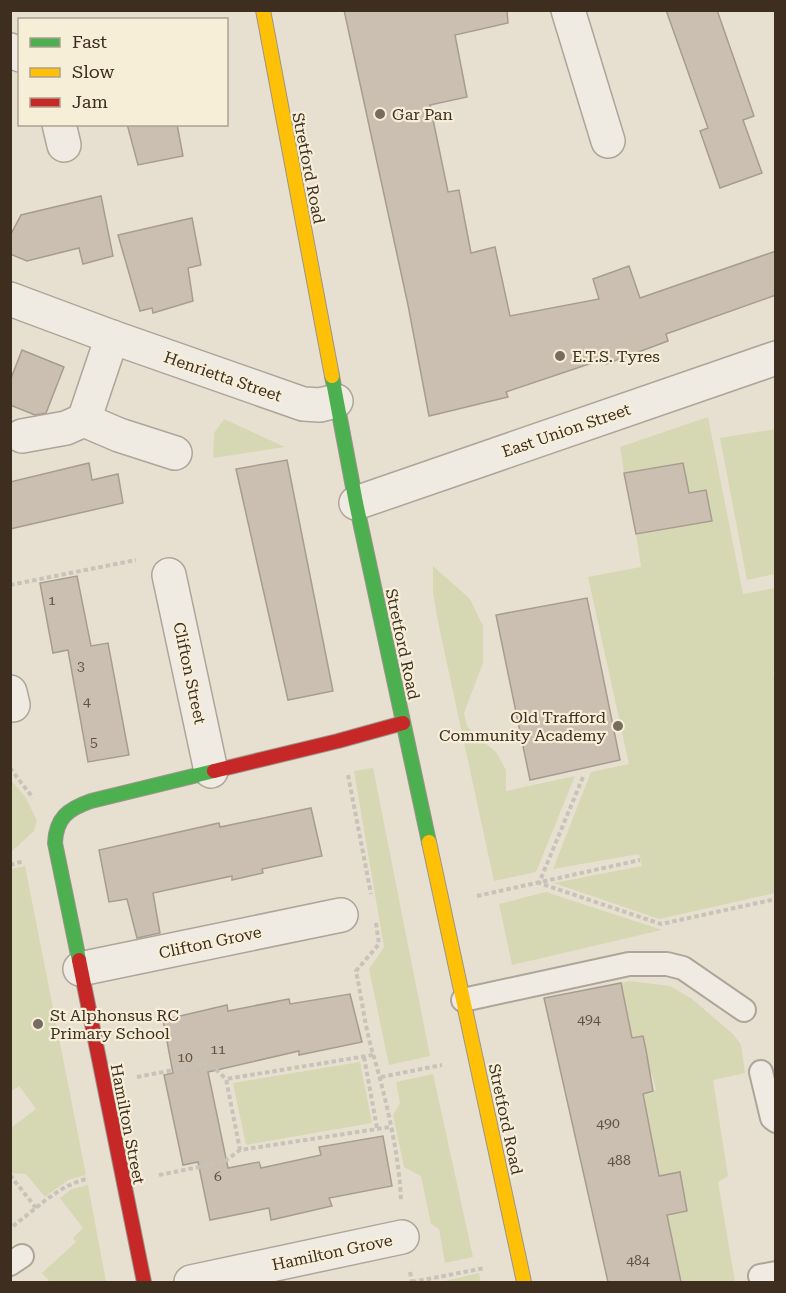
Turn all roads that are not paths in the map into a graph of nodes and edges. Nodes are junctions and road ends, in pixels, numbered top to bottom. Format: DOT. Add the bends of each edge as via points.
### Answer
graph roads {
  1 [pos="263,10"];
  2 [pos="568,10"];
  3 [pos="608,141"];
  4 [pos="10,299"];
  5 [pos="112,338"];
  6 [pos="776,358"];
  7 [pos="336,401"];
  8 [pos="84,420"];
  9 [pos="22,436"];
  10 [pos="175,453"];
  11 [pos="356,503"];
  12 [pos="169,575"];
  13 [pos="403,723"];
  14 [pos="211,771"];
  15 [pos="340,915"];
  16 [pos="80,969"];
  17 [pos="463,1000"];
  18 [pos="744,1010"];
  19 [pos="761,1072"];
  20 [pos="776,1121"];
  21 [pos="402,1238"];
  22 [pos="144,1282"];
  23 [pos="191,1282"];
  24 [pos="524,1282"];
  1 -- 7 [label="main road, Stretford Road"];
  2 -- 3 [label="street"];
  4 -- 5 [label="street, Henrietta Street"];
  5 -- 7 [label="street, Henrietta Street" via="303,404"];
  5 -- 8 [label="street"];
  6 -- 11 [label="street, East Union Street"];
  7 -- 11 [label="main road, Stretford Road"];
  8 -- 9 [label="street" via="66,428"];
  8 -- 10 [label="street"];
  11 -- 13 [label="main road, Stretford Road"];
  12 -- 14 [label="street, Clifton Street"];
  13 -- 14 [label="main road" via="342,742"];
  13 -- 17 [label="main road, Stretford Road"];
  14 -- 16 [label="main road, Hamilton Street" via="104,798 65,813 56,830 55,843"];
  15 -- 16 [label="street, Clifton Grove"];
  16 -- 22 [label="main road, Hamilton Street"];
  17 -- 18 [label="lane" via="629,964 667,964 682,968"];
  17 -- 24 [label="main road, Stretford Road"];
  19 -- 20 [label="lane"];
  21 -- 23 [label="street, Hamilton Grove"];
}
